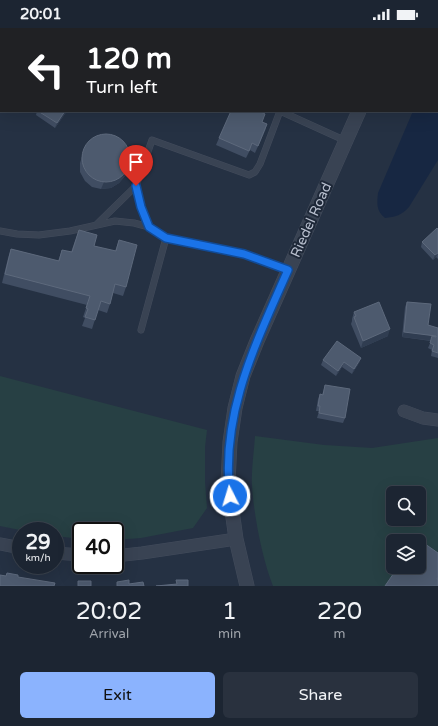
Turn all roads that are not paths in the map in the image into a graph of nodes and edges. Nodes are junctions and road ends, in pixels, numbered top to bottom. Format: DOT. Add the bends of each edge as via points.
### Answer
graph roads {
  1 [pos="280,112"];
  2 [pos="282,112"];
  3 [pos="359,112"];
  4 [pos="346,141"];
  5 [pos="136,186"];
  6 [pos="97,224"];
  7 [pos="149,227"];
  8 [pos="0,231"];
  9 [pos="166,238"];
  10 [pos="288,270"];
  11 [pos="141,330"];
  12 [pos="404,411"];
  13 [pos="438,420"];
  14 [pos="236,539"];
  15 [pos="0,544"];
  16 [pos="12,546"];
  17 [pos="124,555"];
  18 [pos="247,586"];
  1 -- 5 [label="lane" via="255,172 249,175 152,140"];
  2 -- 4 [label="lane"];
  3 -- 4 [label="street, Riedel Road"];
  4 -- 10 [label="street, Riedel Road"];
  5 -- 6 [label="lane"];
  5 -- 7 [label="lane"];
  6 -- 7 [label="lane" via="115,221"];
  6 -- 8 [label="lane" via="39,235"];
  7 -- 9 [label="lane"];
  9 -- 10 [label="lane" via="244,254"];
  9 -- 11 [label="lane"];
  10 -- 14 [label="street, Riedel Road" via="243,376 235,408 228,482"];
  12 -- 13 [label="street"];
  14 -- 17 [label="street"];
  14 -- 18 [label="street, Riedel Road"];
  15 -- 16 [label="street"];
}
